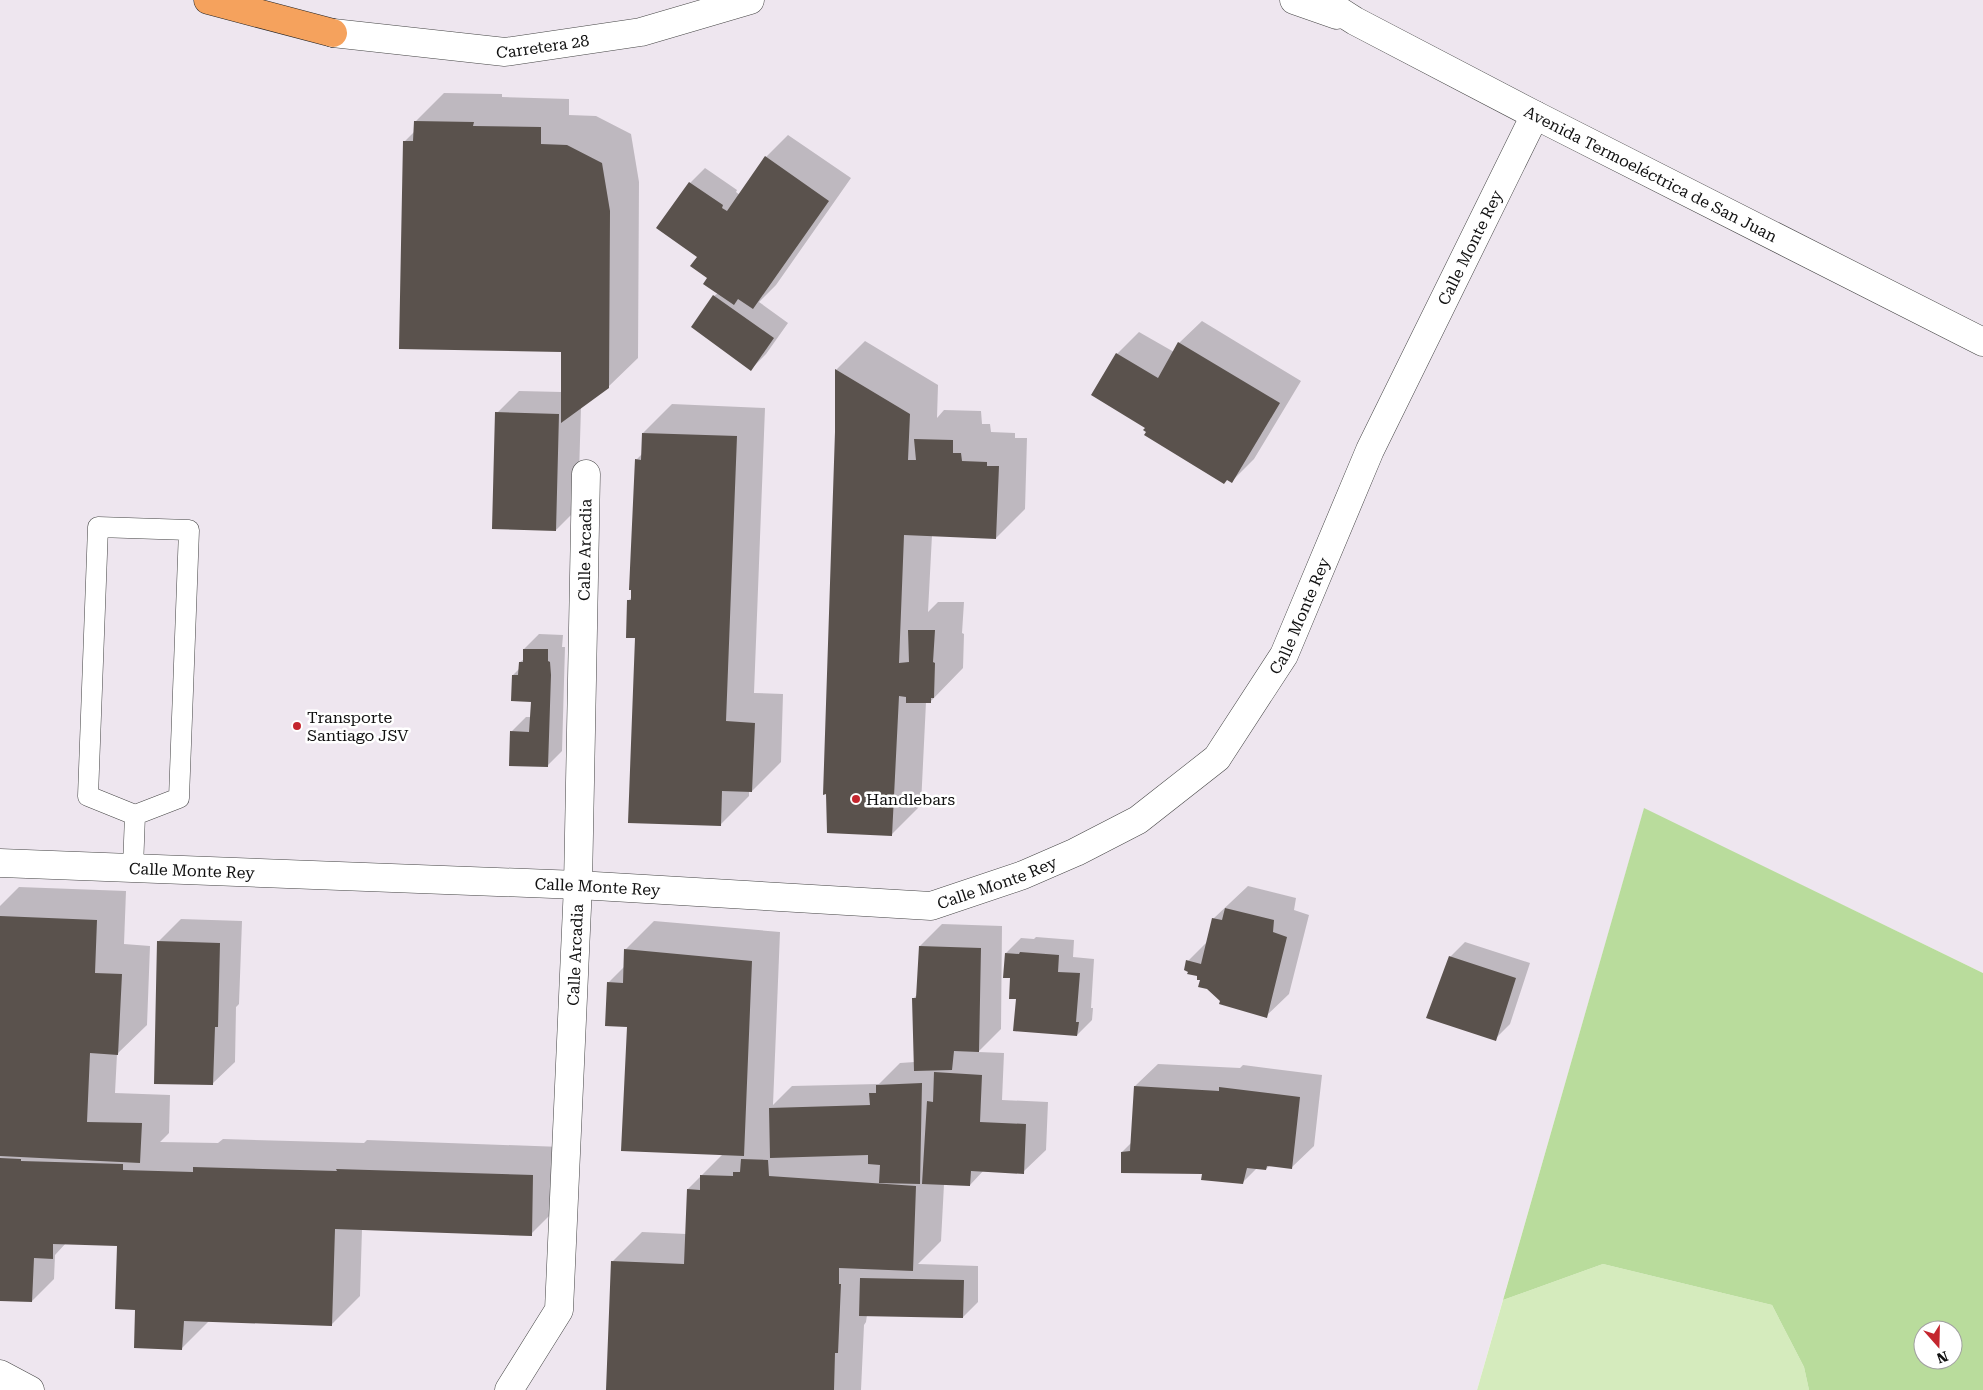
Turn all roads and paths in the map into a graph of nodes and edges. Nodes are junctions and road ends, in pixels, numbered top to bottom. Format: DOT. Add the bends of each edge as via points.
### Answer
graph roads {
  1 [pos="208,0"];
  2 [pos="750,0"];
  3 [pos="1294,0"];
  4 [pos="1322,0"];
  5 [pos="1355,21"];
  6 [pos="333,33"];
  7 [pos="1535,115"];
  8 [pos="1983,342"];
  9 [pos="586,474"];
  10 [pos="135,815"];
  11 [pos="0,863"];
  12 [pos="133,868"];
  13 [pos="578,885"];
  14 [pos="0,1374"];
  15 [pos="30,1390"];
  16 [pos="508,1390"];
  1 -- 6 [label="highway"];
  2 -- 6 [label="street, Carretera 28" via="640,32 505,52"];
  3 -- 5 [label="street"];
  4 -- 5 [label="street, Avenida Termoeléctrica de San Juan"];
  5 -- 7 [label="street, Avenida Termoeléctrica de San Juan"];
  7 -- 8 [label="street, Avenida Termoeléctrica de San Juan"];
  7 -- 13 [label="street, Calle Monte Rey" via="1370,450 1284,655 1217,758 1138,820 1076,852 1023,875 930,906"];
  9 -- 13 [label="street, Calle Arcadia"];
  10 -- 10 [label="lane" via="179,798 189,530 98,526 88,796"];
  10 -- 12 [label="lane"];
  11 -- 12 [label="street, Calle Monte Rey"];
  12 -- 13 [label="street, Calle Monte Rey"];
  13 -- 16 [label="street, Calle Arcadia" via="558,1310"];
  14 -- 15 [label="street"];
}
